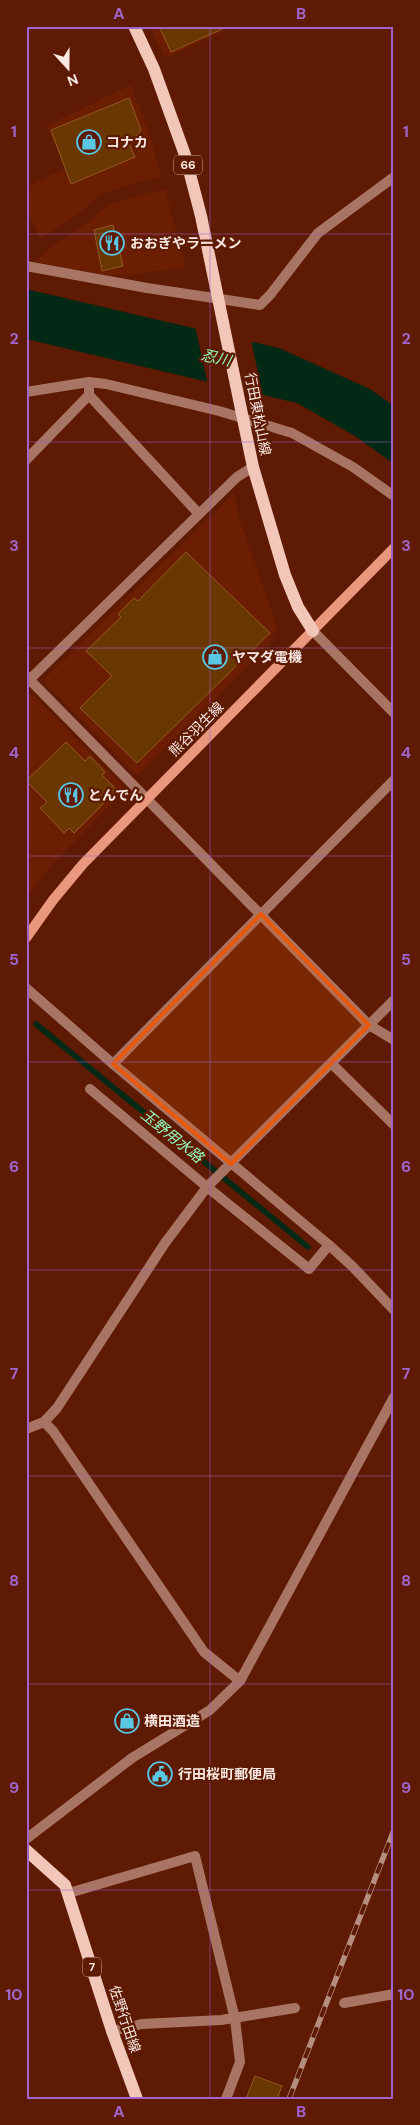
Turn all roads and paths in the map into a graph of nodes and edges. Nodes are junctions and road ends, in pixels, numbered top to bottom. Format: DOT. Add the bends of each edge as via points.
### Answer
graph roads {
  1 [pos="134,26"];
  2 [pos="394,177"];
  3 [pos="26,266"];
  4 [pos="220,305"];
  5 [pos="89,382"];
  6 [pos="26,392"];
  7 [pos="89,395"];
  8 [pos="243,415"];
  9 [pos="26,460"];
  10 [pos="253,467"];
  11 [pos="394,496"];
  12 [pos="199,514"];
  13 [pos="394,548"];
  14 [pos="312,631"];
  15 [pos="28,680"];
  16 [pos="394,713"];
  17 [pos="394,780"];
  18 [pos="147,798"];
  19 [pos="262,914"];
  20 [pos="26,938"];
  21 [pos="26,988"];
  22 [pos="394,1000"];
  23 [pos="369,1025"];
  24 [pos="394,1040"];
  25 [pos="331,1063"];
  26 [pos="113,1064"];
  27 [pos="90,1089"];
  28 [pos="394,1125"];
  29 [pos="228,1167"];
  30 [pos="210,1184"];
  31 [pos="328,1245"];
  32 [pos="394,1310"];
  33 [pos="394,1397"];
  34 [pos="44,1422"];
  35 [pos="26,1429"];
  36 [pos="240,1681"];
  37 [pos="26,1839"];
  38 [pos="26,1850"];
  39 [pos="68,1893"];
  40 [pos="394,1994"];
  41 [pos="344,2003"];
  42 [pos="295,2008"];
  43 [pos="235,2019"];
  44 [pos="112,2031"];
  45 [pos="137,2099"];
  46 [pos="226,2099"];
  1 -- 4 [label="main road, 行田東松山線 / 66" via="158,77 185,155"];
  2 -- 4 [label="street" via="318,234 264,303"];
  3 -- 4 [label="street"];
  4 -- 8 [label="main road, 行田東松山線 / 66"];
  5 -- 6 [label="street"];
  5 -- 7 [label="street"];
  5 -- 8 [label="street"];
  7 -- 9 [label="street"];
  7 -- 12 [label="street"];
  8 -- 10 [label="main road, 行田東松山線 / 66"];
  8 -- 11 [label="street" via="292,433 353,467"];
  10 -- 12 [label="street" via="236,477"];
  10 -- 14 [label="main road, 行田東松山線 / 66" via="285,575"];
  12 -- 15 [label="street"];
  13 -- 14 [label="main road, 熊谷羽生線"];
  14 -- 16 [label="street"];
  14 -- 18 [label="main road, 熊谷羽生線"];
  15 -- 18 [label="street"];
  17 -- 19 [label="street"];
  18 -- 19 [label="street"];
  18 -- 20 [label="main road, 熊谷羽生線" via="83,864"];
  19 -- 23 [label="street"];
  19 -- 26 [label="street"];
  21 -- 26 [label="street"];
  22 -- 23 [label="street"];
  23 -- 24 [label="street"];
  23 -- 25 [label="street"];
  25 -- 28 [label="street"];
  25 -- 29 [label="street"];
  26 -- 29 [label="street"];
  27 -- 30 [label="street"];
  29 -- 30 [label="street"];
  29 -- 31 [label="street"];
  30 -- 31 [label="street" via="309,1269"];
  30 -- 34 [label="street" via="165,1243 57,1408"];
  31 -- 32 [label="street"];
  33 -- 36 [label="street"];
  34 -- 35 [label="street"];
  34 -- 36 [label="street" via="204,1652"];
  36 -- 37 [label="street" via="210,1710 132,1758"];
  38 -- 39 [label="main road, 佐野行田線 / 7" via="66,1885"];
  39 -- 43 [label="street" via="195,1856"];
  39 -- 44 [label="main road, 佐野行田線 / 7"];
  40 -- 41 [label="street"];
  42 -- 43 [label="street"];
  43 -- 44 [label="street" via="142,2024"];
  43 -- 46 [label="street" via="240,2062"];
  44 -- 45 [label="main road, 佐野行田線 / 7"];
}
